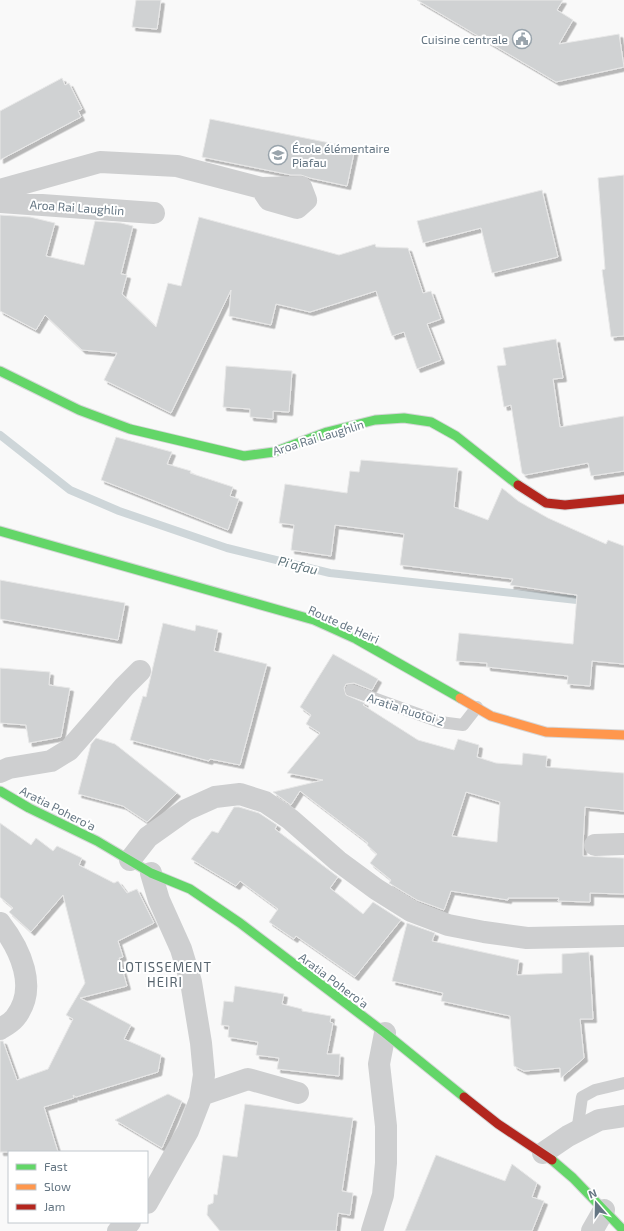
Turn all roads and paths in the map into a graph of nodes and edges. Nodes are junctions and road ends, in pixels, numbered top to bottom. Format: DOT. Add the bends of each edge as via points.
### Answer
graph roads {
  1 [pos="261,188"];
  2 [pos="0,190"];
  3 [pos="0,202"];
  4 [pos="154,213"];
  5 [pos="0,371"];
  6 [pos="624,499"];
  7 [pos="0,531"];
  8 [pos="140,671"];
  9 [pos="351,690"];
  10 [pos="477,707"];
  11 [pos="624,735"];
  12 [pos="0,772"];
  13 [pos="0,791"];
  14 [pos="624,844"];
  15 [pos="595,845"];
  16 [pos="130,860"];
  17 [pos="151,873"];
  18 [pos="0,923"];
  19 [pos="624,936"];
  20 [pos="0,1029"];
  21 [pos="385,1033"];
  22 [pos="624,1083"];
  23 [pos="298,1093"];
  24 [pos="201,1094"];
  25 [pos="624,1116"];
  26 [pos="577,1132"];
  27 [pos="543,1152"];
  28 [pos="148,1201"];
  29 [pos="604,1210"];
  30 [pos="372,1231"];
  31 [pos="592,1231"];
  32 [pos="624,1231"];
  1 -- 2 [label="street" via="177,166 100,162"];
  3 -- 4 [label="street, Aroa Rai Laughlin"];
  5 -- 6 [label="street, Aroa Rai Laughlin" via="79,410 130,429 244,456 274,452 327,432 375,420 404,418 431,422 456,436 524,490 546,503 565,505"];
  7 -- 10 [label="street, Route de Heiri" via="314,620 356,639"];
  8 -- 12 [label="street" via="69,750 52,761 9,768"];
  9 -- 10 [label="lane, Aratia Ruotoi 2" via="440,722 463,725"];
  10 -- 11 [label="street, Route de Heiri" via="491,716 546,732"];
  13 -- 16 [label="street, Aratia Pohero'a"];
  14 -- 15 [label="street"];
  16 -- 17 [label="street, Aratia Pohero'a"];
  16 -- 19 [label="street" via="148,837 186,810 215,798 240,794 265,802 290,819 338,861 376,889 412,911 448,925 527,938"];
  17 -- 21 [label="street, Aratia Pohero'a" via="190,889 240,923"];
  17 -- 24 [label="street" via="191,982 204,1075"];
  18 -- 20 [label="street" via="20,954 27,980 24,1001 14,1019"];
  21 -- 27 [label="street, Aratia Pohero'a" via="498,1124"];
  21 -- 30 [label="street" via="379,1064 386,1126 386,1163 383,1195"];
  22 -- 26 [label="lane" via="582,1096"];
  23 -- 24 [label="street" via="248,1079"];
  24 -- 28 [label="street" via="188,1131"];
  25 -- 26 [label="street" via="599,1120"];
  26 -- 27 [label="street"];
  27 -- 29 [label="street, Aratia Pohero'a"];
  29 -- 31 [label="street"];
  29 -- 32 [label="street, Aratia Pohero'a"];
}
